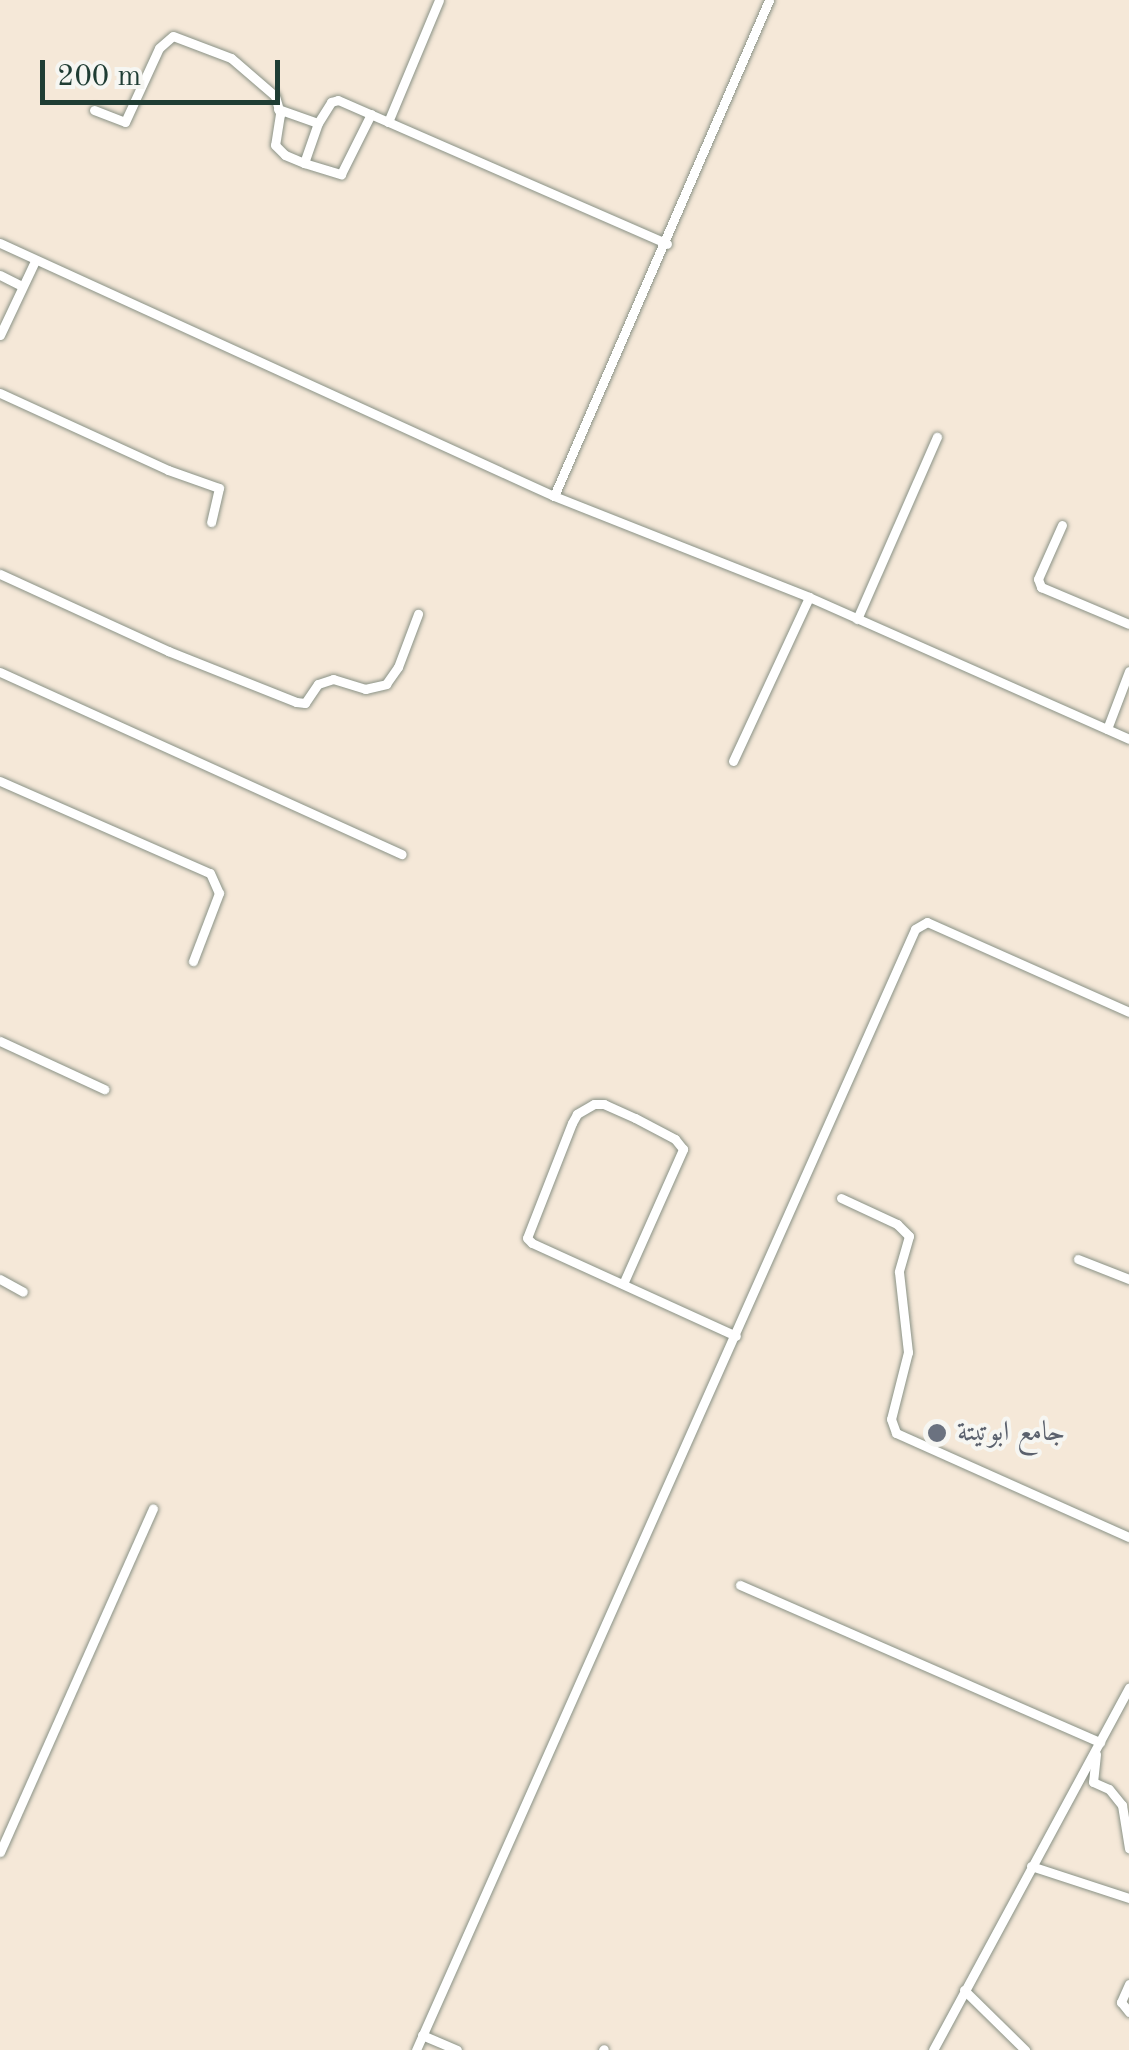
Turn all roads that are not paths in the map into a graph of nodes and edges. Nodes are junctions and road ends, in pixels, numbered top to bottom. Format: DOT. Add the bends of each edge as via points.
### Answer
graph roads {
  1 [pos="439,0"];
  2 [pos="769,0"];
  3 [pos="94,110"];
  4 [pos="278,110"];
  5 [pos="371,114"];
  6 [pos="388,122"];
  7 [pos="318,123"];
  8 [pos="304,163"];
  9 [pos="0,243"];
  10 [pos="667,244"];
  11 [pos="35,260"];
  12 [pos="0,275"];
  13 [pos="22,286"];
  14 [pos="0,335"];
  15 [pos="0,393"];
  16 [pos="937,437"];
  17 [pos="554,496"];
  18 [pos="211,522"];
  19 [pos="1062,525"];
  20 [pos="0,574"];
  21 [pos="809,597"];
  22 [pos="418,614"];
  23 [pos="857,619"];
  24 [pos="1129,624"];
  25 [pos="0,672"];
  26 [pos="1129,672"];
  27 [pos="1106,729"];
  28 [pos="1129,739"];
  29 [pos="733,761"];
  30 [pos="0,781"];
  31 [pos="402,854"];
  32 [pos="193,961"];
  33 [pos="1129,1012"];
  34 [pos="0,1041"];
  35 [pos="104,1089"];
  36 [pos="841,1198"];
  37 [pos="1078,1259"];
  38 [pos="0,1279"];
  39 [pos="1129,1280"];
  40 [pos="624,1284"];
  41 [pos="23,1292"];
  42 [pos="736,1336"];
  43 [pos="152,1509"];
  44 [pos="1129,1537"];
  45 [pos="740,1585"];
  46 [pos="1129,1688"];
  47 [pos="1098,1746"];
  48 [pos="4,1833"];
  49 [pos="1129,1848"];
  50 [pos="0,1852"];
  51 [pos="1030,1866"];
  52 [pos="1129,1898"];
  53 [pos="1129,1984"];
  54 [pos="964,1990"];
  55 [pos="1129,2012"];
  56 [pos="422,2035"];
  57 [pos="416,2050"];
  58 [pos="456,2050"];
  59 [pos="933,2050"];
  60 [pos="1025,2050"];
  1 -- 6 [label="street"];
  2 -- 10 [label="street"];
  3 -- 4 [label="street" via="124,122 159,48 172,36 231,58 276,96"];
  4 -- 7 [label="street"];
  4 -- 8 [label="street" via="275,145"];
  5 -- 6 [label="street"];
  5 -- 7 [label="street" via="338,100"];
  5 -- 8 [label="street" via="341,174"];
  6 -- 10 [label="street"];
  7 -- 8 [label="street"];
  9 -- 11 [label="street"];
  10 -- 17 [label="street"];
  11 -- 13 [label="street"];
  11 -- 17 [label="street"];
  12 -- 13 [label="street"];
  13 -- 14 [label="street"];
  15 -- 18 [label="street" via="219,488"];
  16 -- 23 [label="street"];
  17 -- 21 [label="street"];
  19 -- 24 [label="street" via="1038,579 1041,587"];
  20 -- 22 [label="street" via="296,702 334,679 365,690 386,684"];
  21 -- 23 [label="street"];
  21 -- 29 [label="street"];
  23 -- 27 [label="street"];
  25 -- 31 [label="street"];
  26 -- 27 [label="street"];
  27 -- 28 [label="street"];
  30 -- 32 [label="street" via="210,873 219,893"];
  33 -- 42 [label="street" via="927,922 918,924"];
  34 -- 35 [label="street"];
  36 -- 44 [label="street" via="909,1236 899,1272 908,1352 891,1419 896,1433"];
  37 -- 39 [label="street"];
  38 -- 41 [label="street"];
  40 -- 40 [label="street" via="527,1238 576,1114 594,1104 635,1118 682,1149"];
  40 -- 42 [label="street"];
  42 -- 56 [label="street"];
  43 -- 48 [label="street"];
  45 -- 47 [label="street"];
  46 -- 47 [label="street"];
  47 -- 49 [label="street" via="1092,1782 1122,1804"];
  47 -- 51 [label="street"];
  48 -- 50 [label="street"];
  51 -- 52 [label="street"];
  51 -- 54 [label="street"];
  53 -- 55 [label="street" via="1121,2002"];
  54 -- 59 [label="street"];
  54 -- 60 [label="street"];
  56 -- 57 [label="street"];
  56 -- 58 [label="street"];
}
